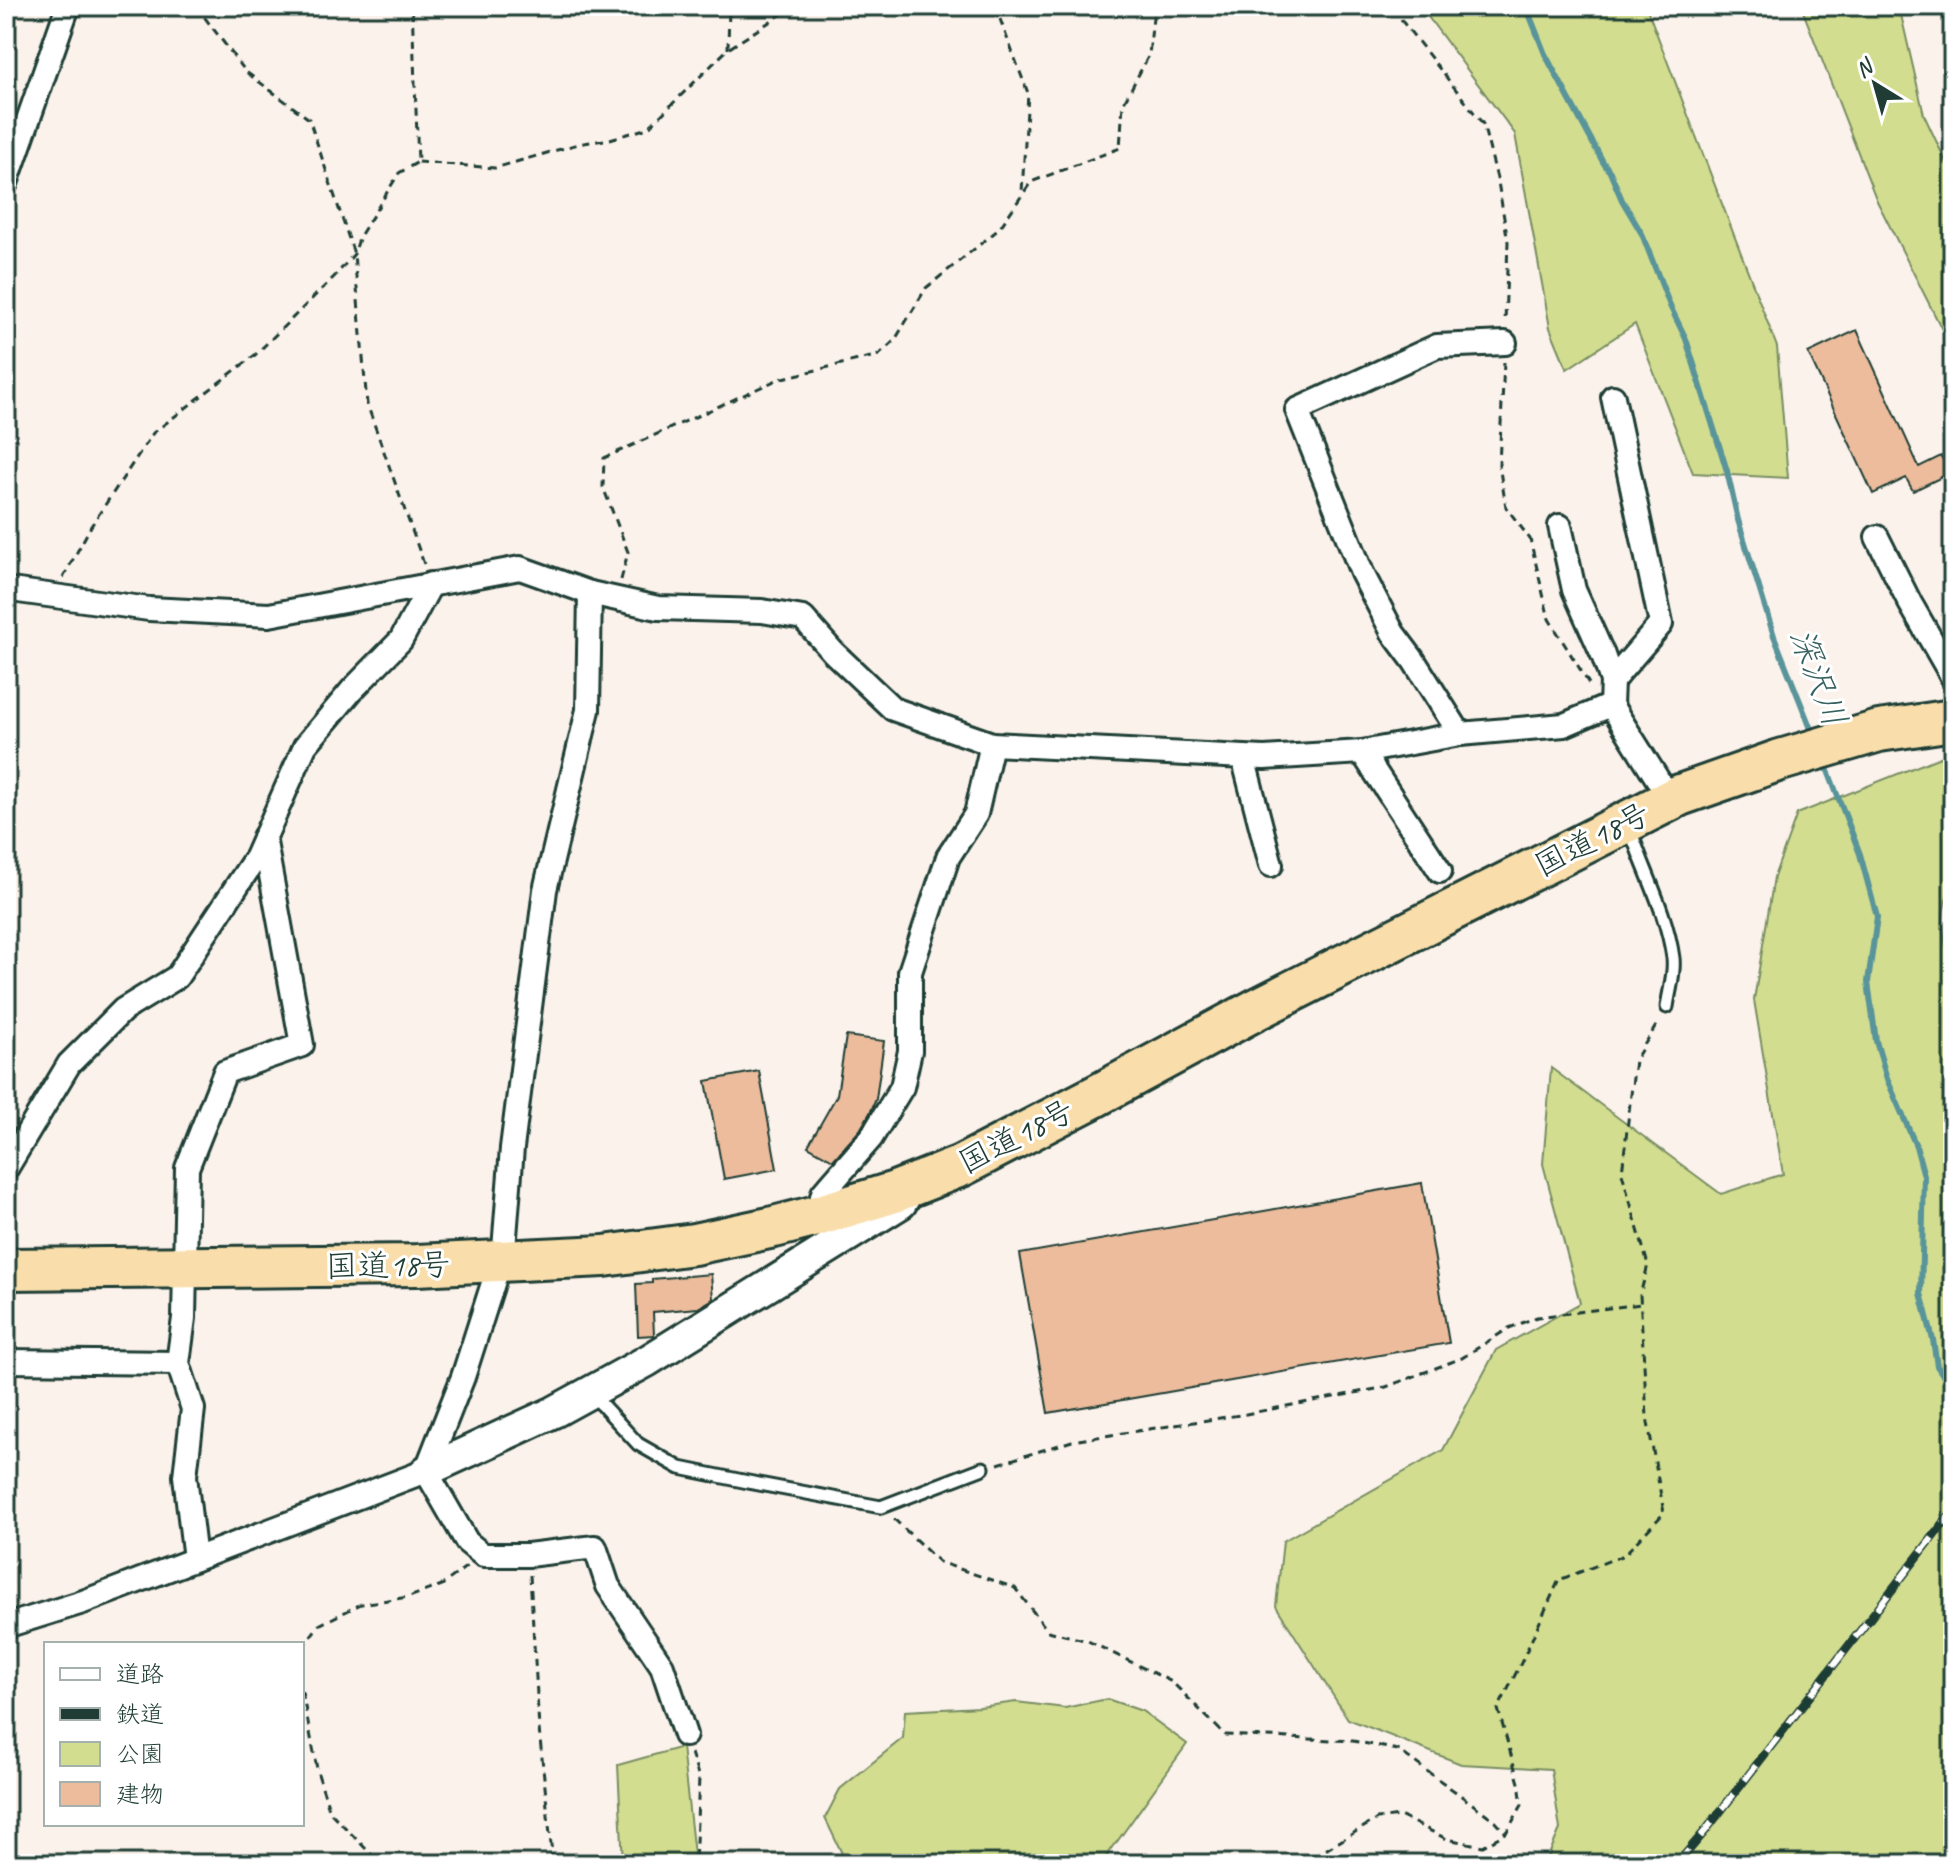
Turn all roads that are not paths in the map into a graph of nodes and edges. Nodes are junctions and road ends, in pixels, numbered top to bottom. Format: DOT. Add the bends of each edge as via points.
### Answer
graph roads {
  1 [pos="68,6"];
  2 [pos="6,183"];
  3 [pos="1505,343"];
  4 [pos="1613,397"];
  5 [pos="1560,526"];
  6 [pos="1877,537"];
  7 [pos="431,584"];
  8 [pos="6,592"];
  9 [pos="590,593"];
  10 [pos="1953,678"];
  11 [pos="1612,681"];
  12 [pos="1953,700"];
  13 [pos="1611,705"];
  14 [pos="1953,720"];
  15 [pos="1896,729"];
  16 [pos="1460,734"];
  17 [pos="992,744"];
  18 [pos="1362,752"];
  19 [pos="1243,757"];
  20 [pos="1675,797"];
  21 [pos="1627,821"];
  22 [pos="264,837"];
  23 [pos="1271,865"];
  24 [pos="1440,871"];
  25 [pos="1667,1007"];
  26 [pos="6,1169"];
  27 [pos="913,1185"];
  28 [pos="817,1216"];
  29 [pos="810,1259"];
  30 [pos="502,1262"];
  31 [pos="186,1268"];
  32 [pos="6,1269"];
  33 [pos="6,1361"];
  34 [pos="178,1363"];
  35 [pos="591,1392"];
  36 [pos="983,1468"];
  37 [pos="426,1471"];
  38 [pos="195,1559"];
  39 [pos="6,1626"];
  40 [pos="685,1735"];
  1 -- 2 [label="street"];
  3 -- 16 [label="street" via="1437,346 1297,410 1362,573 1393,633"];
  4 -- 11 [label="street" via="1661,624"];
  5 -- 11 [label="street" via="1574,590"];
  6 -- 10 [label="street"];
  7 -- 8 [label="street" via="269,615 149,609"];
  7 -- 9 [label="street" via="520,568"];
  7 -- 22 [label="street" via="401,640 305,746"];
  9 -- 17 [label="street" via="658,608 762,611 803,618 893,709"];
  9 -- 30 [label="street" via="588,710 545,890"];
  11 -- 13 [label="street"];
  12 -- 15 [label="street"];
  13 -- 16 [label="street" via="1564,725"];
  13 -- 20 [label="street"];
  14 -- 15 [label="highway, 国道18号"];
  15 -- 20 [label="highway, 国道18号" via="1777,761"];
  16 -- 18 [label="street"];
  17 -- 19 [label="street"];
  17 -- 28 [label="street" via="976,814 948,857 910,972 910,1051 902,1087 871,1138 823,1193"];
  18 -- 19 [label="street"];
  18 -- 24 [label="street"];
  19 -- 23 [label="street"];
  20 -- 21 [label="highway, 国道18号"];
  21 -- 25 [label="lane" via="1674,960"];
  21 -- 27 [label="highway, 国道18号" via="961,1166"];
  22 -- 26 [label="street" via="177,977 123,1010 69,1064"];
  22 -- 31 [label="street" via="302,1045 225,1072 187,1168"];
  27 -- 28 [label="highway, 国道18号"];
  27 -- 29 [label="street" via="901,1203"];
  28 -- 29 [label="street" via="816,1251"];
  28 -- 30 [label="highway, 国道18号" via="650,1251"];
  29 -- 35 [label="street"];
  30 -- 31 [label="highway, 国道18号"];
  30 -- 37 [label="street"];
  31 -- 32 [label="highway, 国道18号"];
  31 -- 34 [label="street"];
  33 -- 34 [label="street"];
  34 -- 38 [label="street" via="193,1409 185,1476"];
  35 -- 36 [label="lane" via="638,1444 680,1468 881,1507"];
  35 -- 37 [label="street"];
  37 -- 38 [label="street"];
  37 -- 40 [label="street" via="467,1542 483,1555 595,1547 608,1586 662,1666"];
  38 -- 39 [label="street"];
}
